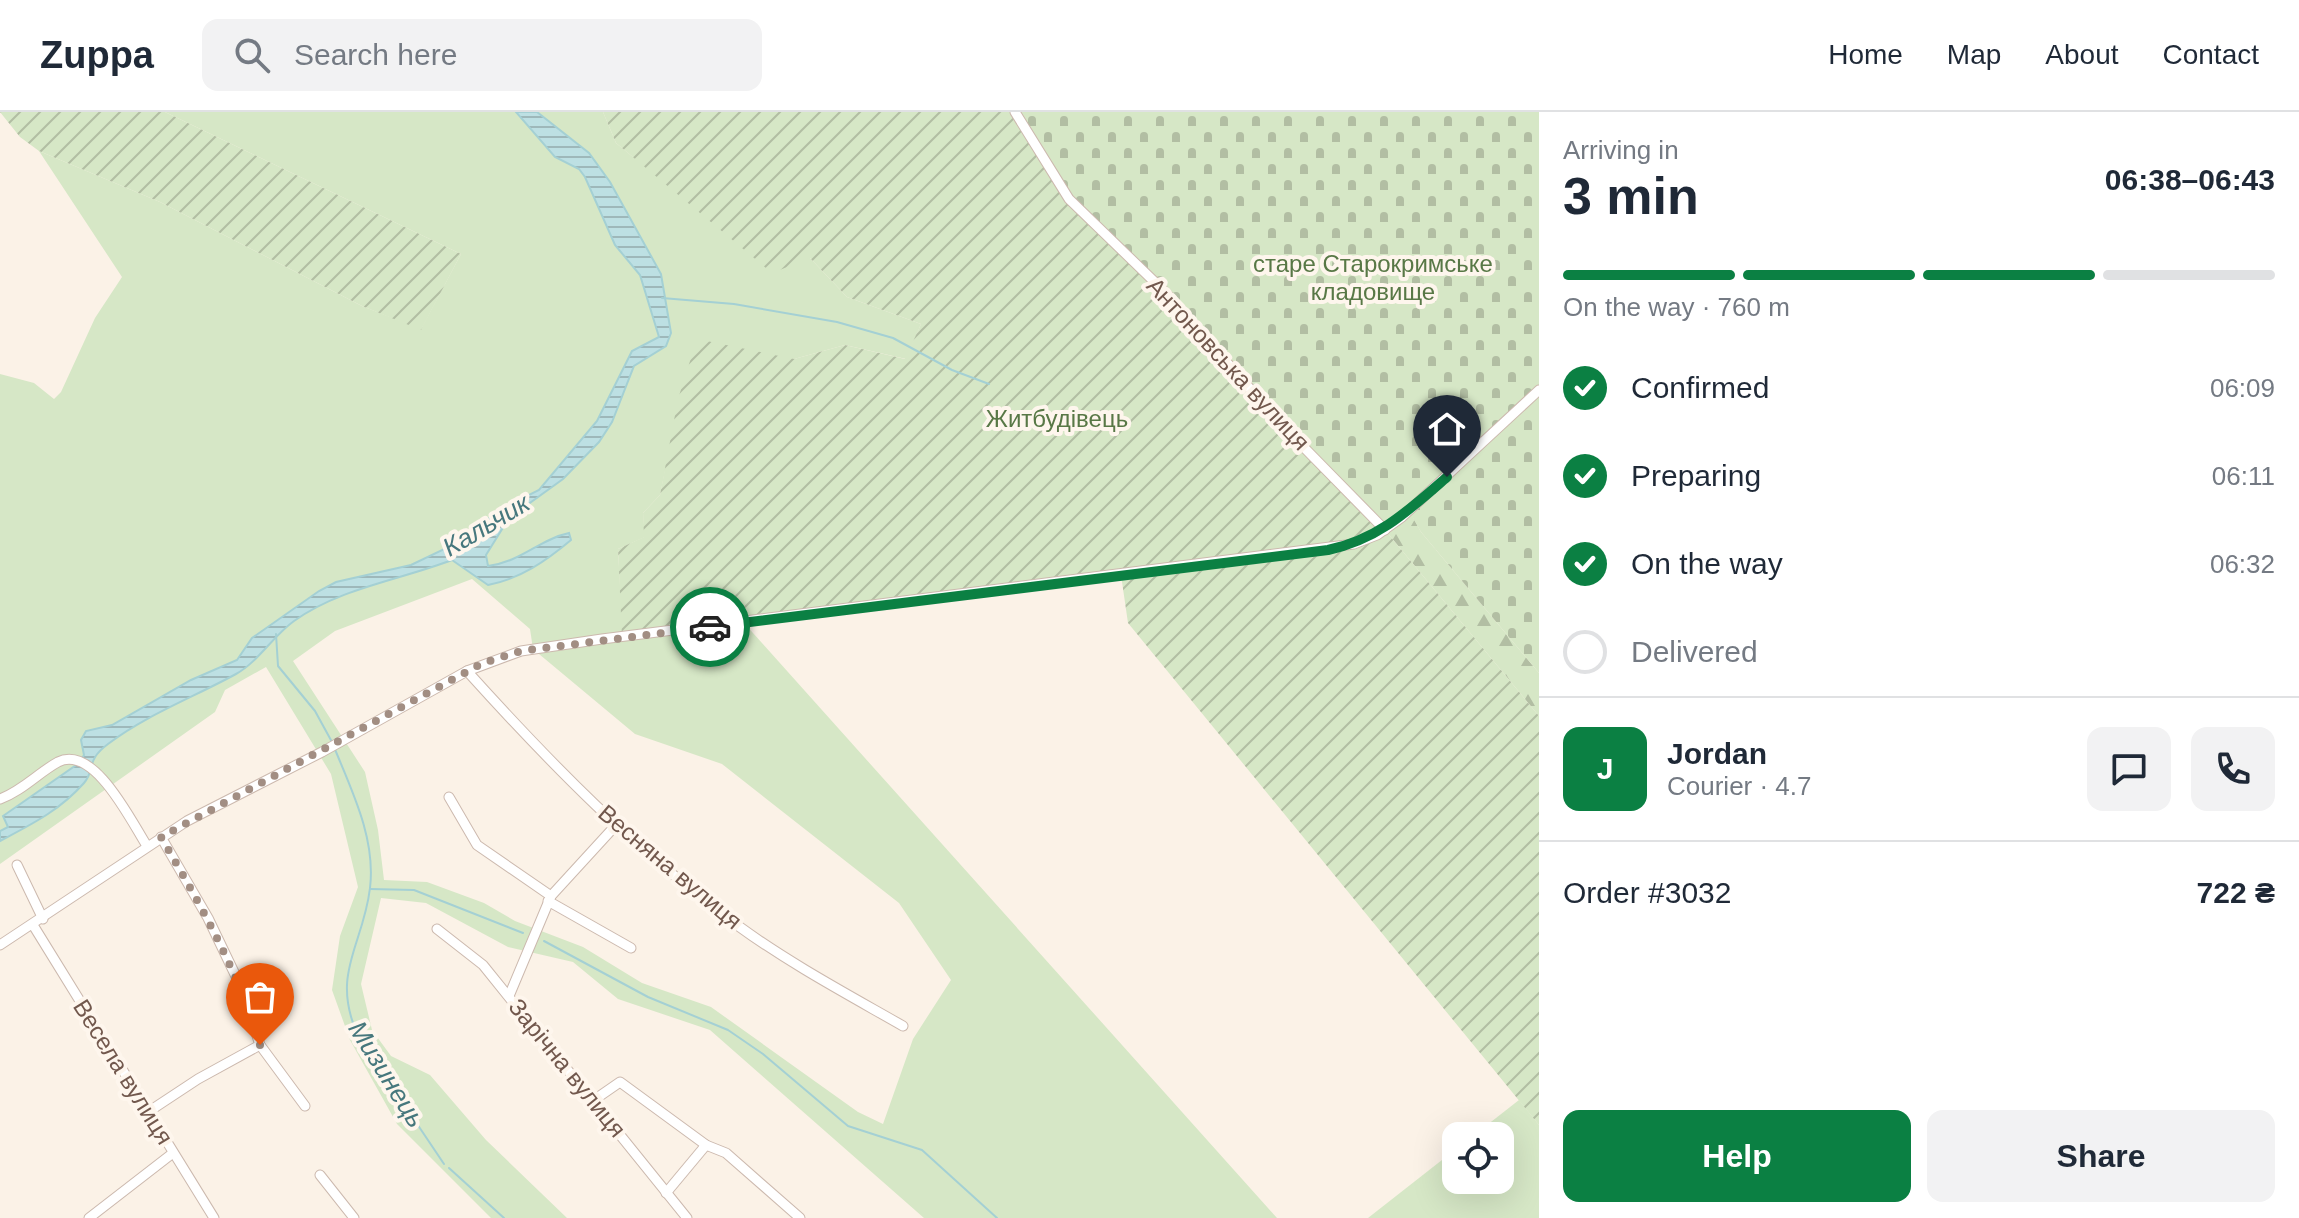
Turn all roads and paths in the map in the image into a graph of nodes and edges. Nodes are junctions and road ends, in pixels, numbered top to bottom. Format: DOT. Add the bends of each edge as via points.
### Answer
graph roads {
  1 [pos="1015,112"];
  2 [pos="1539,390"];
  3 [pos="1385,530"];
  4 [pos="467,671"];
  5 [pos="449,797"];
  6 [pos="0,799"];
  7 [pos="616,825"];
  8 [pos="161,837"];
  9 [pos="147,846"];
  10 [pos="17,865"];
  11 [pos="550,898"];
  12 [pos="43,919"];
  13 [pos="33,925"];
  14 [pos="437,929"];
  15 [pos="0,945"];
  16 [pos="631,948"];
  17 [pos="509,996"];
  18 [pos="903,1026"];
  19 [pos="260,1045"];
  20 [pos="594,1100"];
  21 [pos="305,1106"];
  22 [pos="148,1112"];
  23 [pos="706,1145"];
  24 [pos="173,1153"];
  25 [pos="320,1175"];
  26 [pos="666,1193"];
  27 [pos="89,1218"];
  28 [pos="214,1218"];
  29 [pos="354,1218"];
  30 [pos="687,1218"];
  31 [pos="800,1218"];
  1 -- 3 [label="street, Антоновська вулиця" via="1069,199 1164,291 1280,423"];
  2 -- 3 [label="street"];
  3 -- 4 [label="street" via="1328,550 533,649"];
  4 -- 7 [label="street, Весняна вулиця" via="535,748"];
  4 -- 8 [label="street"];
  5 -- 11 [label="street" via="477,845"];
  6 -- 9 [label="street" via="59,762 77,759 97,770"];
  7 -- 11 [label="street"];
  7 -- 18 [label="street, Весняна вулиця" via="738,926"];
  8 -- 9 [label="street"];
  8 -- 19 [label="street" via="225,954"];
  9 -- 12 [label="street"];
  10 -- 12 [label="street"];
  11 -- 16 [label="street"];
  11 -- 17 [label="street"];
  12 -- 13 [label="street"];
  13 -- 15 [label="street"];
  13 -- 22 [label="street, Весела вулиця"];
  14 -- 17 [label="street, Зарічна вулиця" via="483,965"];
  17 -- 20 [label="street, Зарічна вулиця"];
  19 -- 21 [label="street"];
  19 -- 22 [label="street"];
  20 -- 23 [label="street" via="620,1082"];
  20 -- 26 [label="street, Зарічна вулиця"];
  22 -- 24 [label="street, Весела вулиця"];
  23 -- 26 [label="street"];
  23 -- 31 [label="street" via="726,1153"];
  24 -- 27 [label="street"];
  24 -- 28 [label="street, Весела вулиця"];
  25 -- 29 [label="street"];
  26 -- 30 [label="street, Зарічна вулиця"];
}
